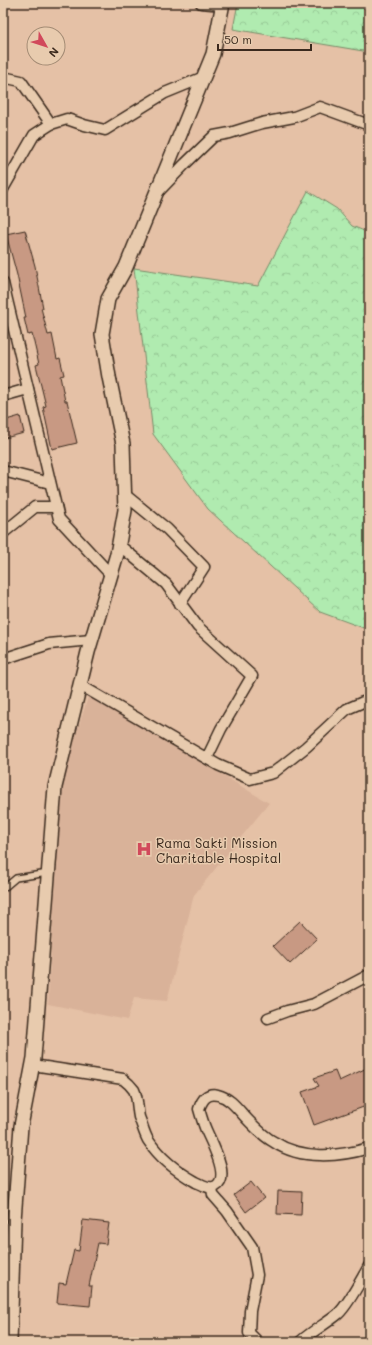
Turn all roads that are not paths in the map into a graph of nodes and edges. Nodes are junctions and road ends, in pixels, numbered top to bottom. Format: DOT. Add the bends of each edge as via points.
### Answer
graph roads {
  1 [pos="201,3"];
  2 [pos="223,4"];
  3 [pos="3,77"];
  4 [pos="204,77"];
  5 [pos="51,124"];
  6 [pos="369,125"];
  7 [pos="6,178"];
  8 [pos="3,189"];
  9 [pos="155,196"];
  10 [pos="3,282"];
  11 [pos="28,389"];
  12 [pos="3,396"];
  13 [pos="3,471"];
  14 [pos="50,483"];
  15 [pos="124,494"];
  16 [pos="56,507"];
  17 [pos="3,533"];
  18 [pos="119,545"];
  19 [pos="111,575"];
  20 [pos="180,604"];
  21 [pos="91,640"];
  22 [pos="3,659"];
  23 [pos="80,685"];
  24 [pos="369,702"];
  25 [pos="207,758"];
  26 [pos="49,872"];
  27 [pos="3,889"];
  28 [pos="369,976"];
  29 [pos="268,1018"];
  30 [pos="33,1065"];
  31 [pos="369,1148"];
  32 [pos="212,1188"];
  33 [pos="369,1266"];
  34 [pos="10,1342"];
  35 [pos="258,1342"];
  36 [pos="300,1342"];
  1 -- 2 [label="street"];
  2 -- 4 [label="street" via="213,54"];
  3 -- 5 [label="street" via="21,81"];
  4 -- 5 [label="street" via="165,93 105,130 67,119"];
  4 -- 9 [label="street"];
  5 -- 7 [label="street" via="34,135"];
  6 -- 9 [label="street" via="320,107 294,117 214,136"];
  7 -- 8 [label="street"];
  9 -- 15 [label="street" via="126,267 108,299 102,334 108,377 123,444"];
  10 -- 11 [label="street"];
  11 -- 12 [label="street"];
  11 -- 14 [label="street"];
  13 -- 14 [label="street"];
  14 -- 16 [label="street"];
  15 -- 18 [label="street" via="125,510"];
  15 -- 20 [label="street" via="167,529 204,567"];
  16 -- 17 [label="street" via="35,507"];
  16 -- 19 [label="street" via="59,519"];
  18 -- 19 [label="street"];
  18 -- 20 [label="street" via="166,584"];
  19 -- 21 [label="street"];
  20 -- 25 [label="street" via="198,627 252,676"];
  21 -- 22 [label="street" via="49,644"];
  21 -- 23 [label="street"];
  23 -- 25 [label="street"];
  23 -- 26 [label="street" via="55,787"];
  24 -- 25 [label="street" via="347,709 274,773 250,779"];
  26 -- 27 [label="lane" via="16,878"];
  26 -- 30 [label="street"];
  28 -- 29 [label="street" via="314,1004"];
  30 -- 32 [label="street" via="123,1079 134,1090 143,1127 156,1151 188,1178"];
  30 -- 34 [label="street" via="21,1126 14,1220"];
  31 -- 32 [label="street" via="334,1154 299,1153 274,1143 227,1099 213,1094 203,1099 199,1110 221,1169 220,1182"];
  32 -- 35 [label="street" via="213,1195 252,1246 257,1275 250,1311 249,1333"];
  33 -- 36 [label="street" via="340,1313"];
}
